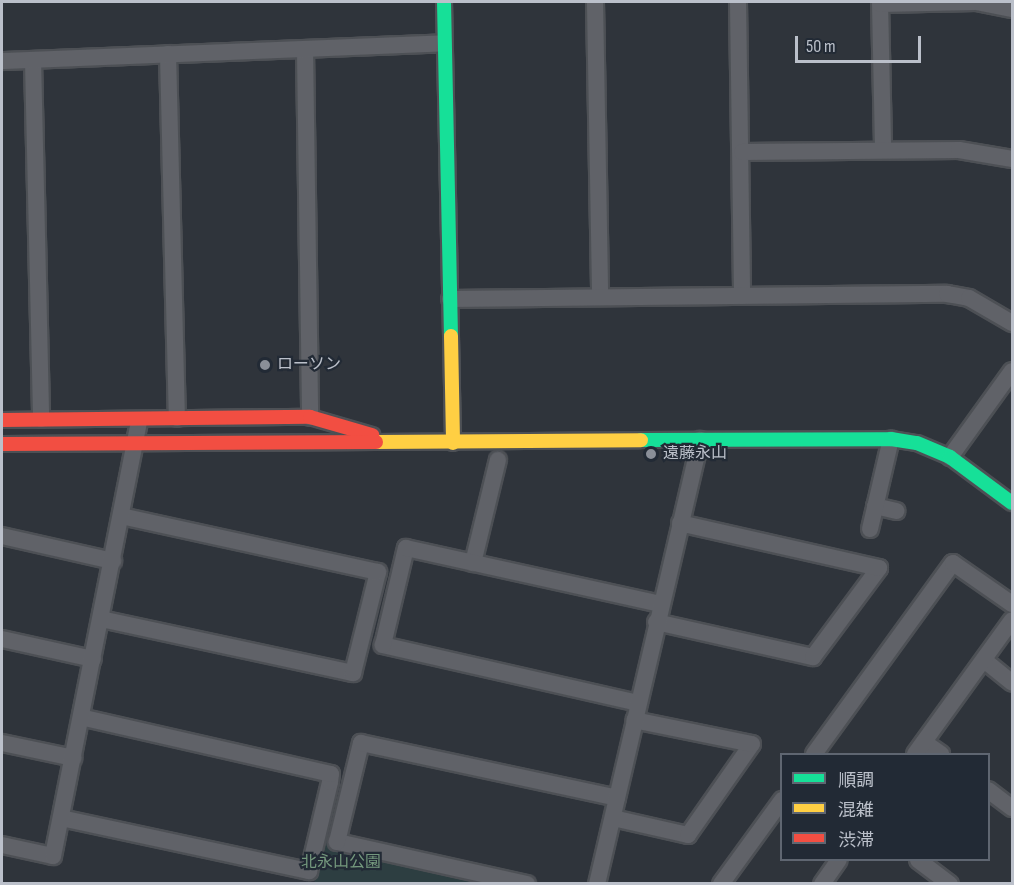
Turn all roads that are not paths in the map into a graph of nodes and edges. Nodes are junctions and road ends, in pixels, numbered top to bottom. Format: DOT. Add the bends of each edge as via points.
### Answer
graph roads {
  1 [pos="444,2"];
  2 [pos="595,2"];
  3 [pos="738,2"];
  4 [pos="880,3"];
  5 [pos="1009,6"];
  6 [pos="444,44"];
  7 [pos="305,49"];
  8 [pos="168,54"];
  9 [pos="33,60"];
  10 [pos="2,61"];
  11 [pos="883,150"];
  12 [pos="742,152"];
  13 [pos="1012,159"];
  14 [pos="600,296"];
  15 [pos="742,296"];
  16 [pos="450,299"];
  17 [pos="1012,323"];
  18 [pos="1012,371"];
  19 [pos="310,417"];
  20 [pos="177,418"];
  21 [pos="41,419"];
  22 [pos="2,420"];
  23 [pos="139,420"];
  24 [pos="891,439"];
  25 [pos="700,440"];
  26 [pos="453,443"];
  27 [pos="2,444"];
  28 [pos="137,444"];
  29 [pos="950,457"];
  30 [pos="498,460"];
  31 [pos="1012,503"];
  32 [pos="875,506"];
  33 [pos="896,511"];
  34 [pos="122,516"];
  35 [pos="680,523"];
  36 [pos="870,529"];
  37 [pos="2,536"];
  38 [pos="113,561"];
  39 [pos="473,563"];
  40 [pos="660,604"];
  41 [pos="1012,604"];
  42 [pos="101,619"];
  43 [pos="1012,620"];
  44 [pos="656,622"];
  45 [pos="2,639"];
  46 [pos="93,659"];
  47 [pos="984,660"];
  48 [pos="1012,682"];
  49 [pos="638,703"];
  50 [pos="81,717"];
  51 [pos="634,720"];
  52 [pos="2,743"];
  53 [pos="920,748"];
  54 [pos="815,753"];
  55 [pos="938,753"];
  56 [pos="73,758"];
  57 [pos="990,792"];
  58 [pos="617,798"];
  59 [pos="780,804"];
  60 [pos="1012,808"];
  61 [pos="61,818"];
  62 [pos="613,818"];
  63 [pos="2,845"];
  64 [pos="838,861"];
  65 [pos="919,861"];
  66 [pos="527,884"];
  67 [pos="597,884"];
  68 [pos="721,884"];
  69 [pos="822,884"];
  70 [pos="951,884"];
  1 -- 6 [label="street"];
  2 -- 14 [label="street"];
  3 -- 12 [label="street"];
  4 -- 5 [label="street" via="976,2"];
  4 -- 11 [label="street"];
  6 -- 7 [label="street"];
  6 -- 16 [label="street"];
  7 -- 8 [label="street"];
  7 -- 19 [label="street"];
  8 -- 9 [label="street"];
  8 -- 20 [label="street"];
  9 -- 10 [label="street"];
  9 -- 21 [label="street"];
  11 -- 12 [label="street"];
  11 -- 13 [label="street" via="958,150"];
  12 -- 15 [label="street"];
  14 -- 15 [label="street"];
  14 -- 16 [label="street"];
  15 -- 17 [label="street" via="947,294 969,298"];
  16 -- 26 [label="street"];
  18 -- 29 [label="street"];
  19 -- 20 [label="street"];
  19 -- 26 [label="street" via="378,436"];
  20 -- 23 [label="street"];
  21 -- 22 [label="street"];
  21 -- 23 [label="street"];
  23 -- 28 [label="street"];
  24 -- 25 [label="street"];
  24 -- 29 [label="street" via="917,443"];
  24 -- 32 [label="street"];
  25 -- 26 [label="street"];
  25 -- 35 [label="street"];
  26 -- 28 [label="street"];
  27 -- 28 [label="street"];
  28 -- 34 [label="street"];
  29 -- 31 [label="street"];
  30 -- 39 [label="street"];
  32 -- 33 [label="street"];
  32 -- 36 [label="street"];
  34 -- 38 [label="street"];
  34 -- 42 [label="street" via="378,572 353,673"];
  35 -- 40 [label="street"];
  35 -- 44 [label="street" via="879,568 813,657"];
  37 -- 38 [label="street"];
  38 -- 42 [label="street"];
  39 -- 40 [label="street"];
  39 -- 49 [label="street" via="406,548 383,645"];
  40 -- 44 [label="street"];
  41 -- 54 [label="street" via="953,563"];
  42 -- 46 [label="street"];
  43 -- 47 [label="street"];
  44 -- 49 [label="street"];
  45 -- 46 [label="street"];
  46 -- 50 [label="street"];
  47 -- 48 [label="street"];
  47 -- 53 [label="street"];
  49 -- 51 [label="street"];
  50 -- 56 [label="street"];
  50 -- 61 [label="street" via="331,774 309,871"];
  51 -- 58 [label="street"];
  51 -- 62 [label="street" via="752,744 688,835"];
  52 -- 56 [label="street"];
  53 -- 55 [label="street"];
  56 -- 61 [label="street"];
  57 -- 60 [label="street"];
  58 -- 62 [label="street"];
  58 -- 66 [label="street" via="361,743 338,842"];
  59 -- 68 [label="street"];
  61 -- 63 [label="street" via="53,856"];
  62 -- 67 [label="street"];
  64 -- 69 [label="street"];
  65 -- 70 [label="street"];
}
